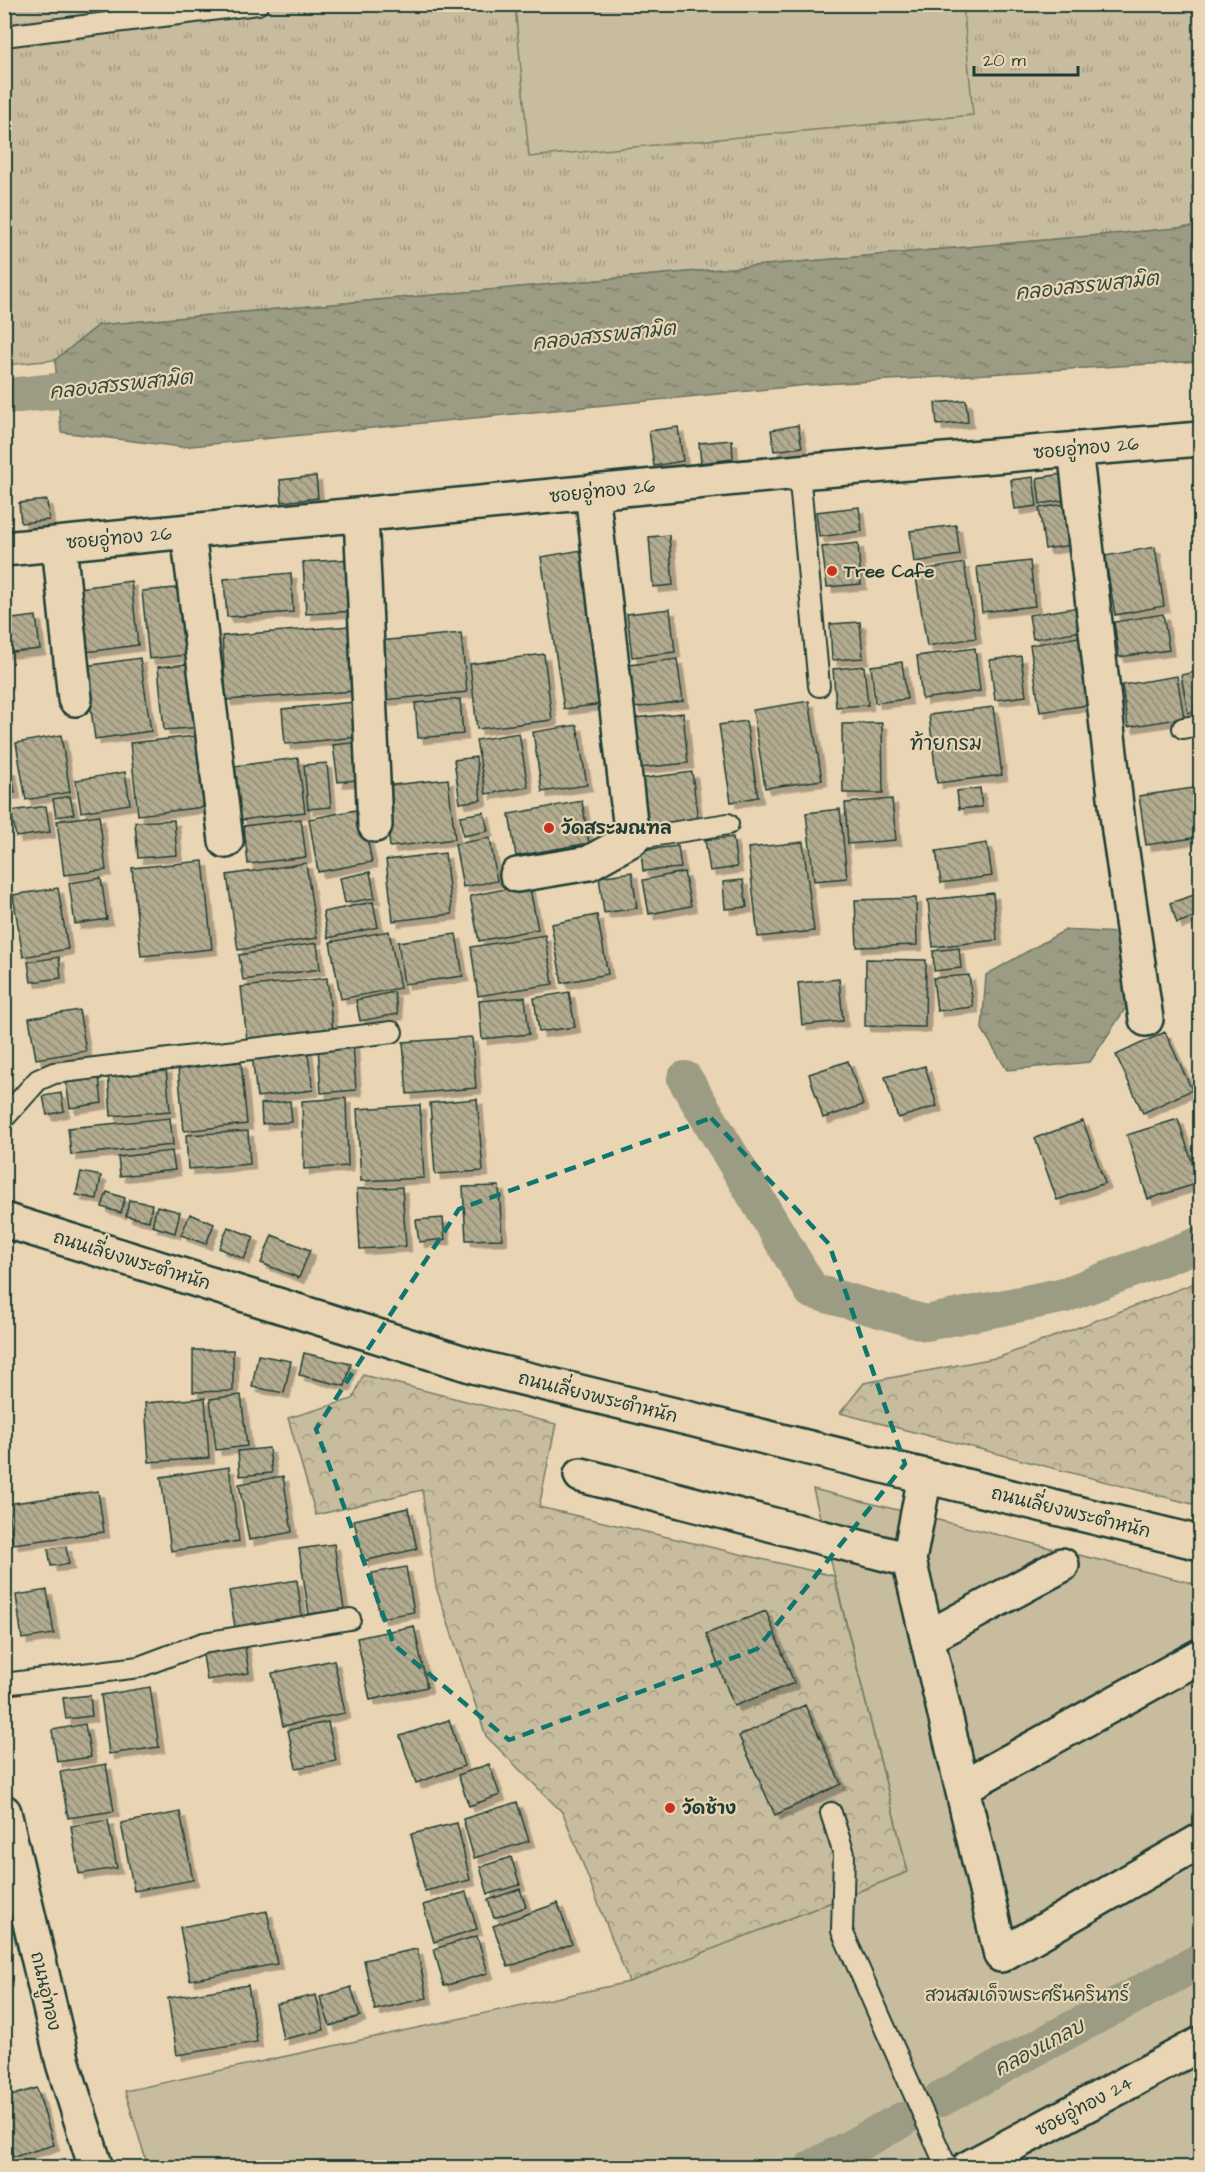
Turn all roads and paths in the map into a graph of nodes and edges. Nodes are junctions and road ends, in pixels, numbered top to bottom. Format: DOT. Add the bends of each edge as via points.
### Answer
graph roads {
  1 [pos="258,4"];
  2 [pos="4,36"];
  3 [pos="1200,439"];
  4 [pos="1075,449"];
  5 [pos="799,472"];
  6 [pos="592,492"];
  7 [pos="361,515"];
  8 [pos="188,532"];
  9 [pos="59,544"];
  10 [pos="4,549"];
  11 [pos="819,686"];
  12 [pos="75,699"];
  13 [pos="728,824"];
  14 [pos="375,825"];
  15 [pos="632,839"];
  16 [pos="226,841"];
  17 [pos="517,874"];
  18 [pos="1146,1019"];
  19 [pos="392,1032"];
  20 [pos="4,1118"];
  21 [pos="4,1220"];
  22 [pos="581,1475"];
  23 [pos="925,1476"];
  24 [pos="1200,1543"];
  25 [pos="909,1560"];
  26 [pos="1062,1565"];
  27 [pos="350,1619"];
  28 [pos="927,1638"];
  29 [pos="1200,1656"];
  30 [pos="4,1684"];
  31 [pos="963,1787"];
  32 [pos="4,1812"];
  33 [pos="831,1813"];
  34 [pos="1200,1841"];
  35 [pos="1200,2044"];
  36 [pos="96,2168"];
  37 [pos="947,2168"];
  38 [pos="968,2168"];
  1 -- 2 [label="lane"];
  3 -- 4 [label="street, ซอยอู่ทอง 26"];
  4 -- 5 [label="street, ซอยอู่ทอง 26"];
  4 -- 18 [label="street" via="1119,831"];
  5 -- 6 [label="street, ซอยอู่ทอง 26"];
  5 -- 11 [label="lane"];
  6 -- 7 [label="street, ซอยอู่ทอง 26"];
  6 -- 15 [label="street"];
  7 -- 8 [label="street, ซอยอู่ทอง 26"];
  7 -- 14 [label="street"];
  8 -- 9 [label="street, ซอยอู่ทอง 26"];
  8 -- 16 [label="street"];
  9 -- 10 [label="street, ซอยอู่ทอง 26"];
  9 -- 12 [label="street"];
  13 -- 15 [label="lane"];
  15 -- 17 [label="street" via="589,863"];
  19 -- 20 [label="lane" via="54,1073 38,1080"];
  21 -- 23 [label="street, ถนนเลี่ยงพระตำหนัก" via="477,1367"];
  22 -- 25 [label="street"];
  23 -- 24 [label="street, ถนนเลี่ยงพระตำหนัก"];
  23 -- 25 [label="street"];
  25 -- 28 [label="street"];
  26 -- 28 [label="street"];
  27 -- 30 [label="lane" via="203,1642 139,1667"];
  28 -- 31 [label="street"];
  29 -- 31 [label="street"];
  31 -- 34 [label="street" via="1001,1954"];
  32 -- 36 [label="street, ถนนอู่ทอง" via="63,2063"];
  33 -- 37 [label="lane" via="844,1854 842,1931"];
  35 -- 38 [label="street, ซอยอู่ทอง 24"];
}
